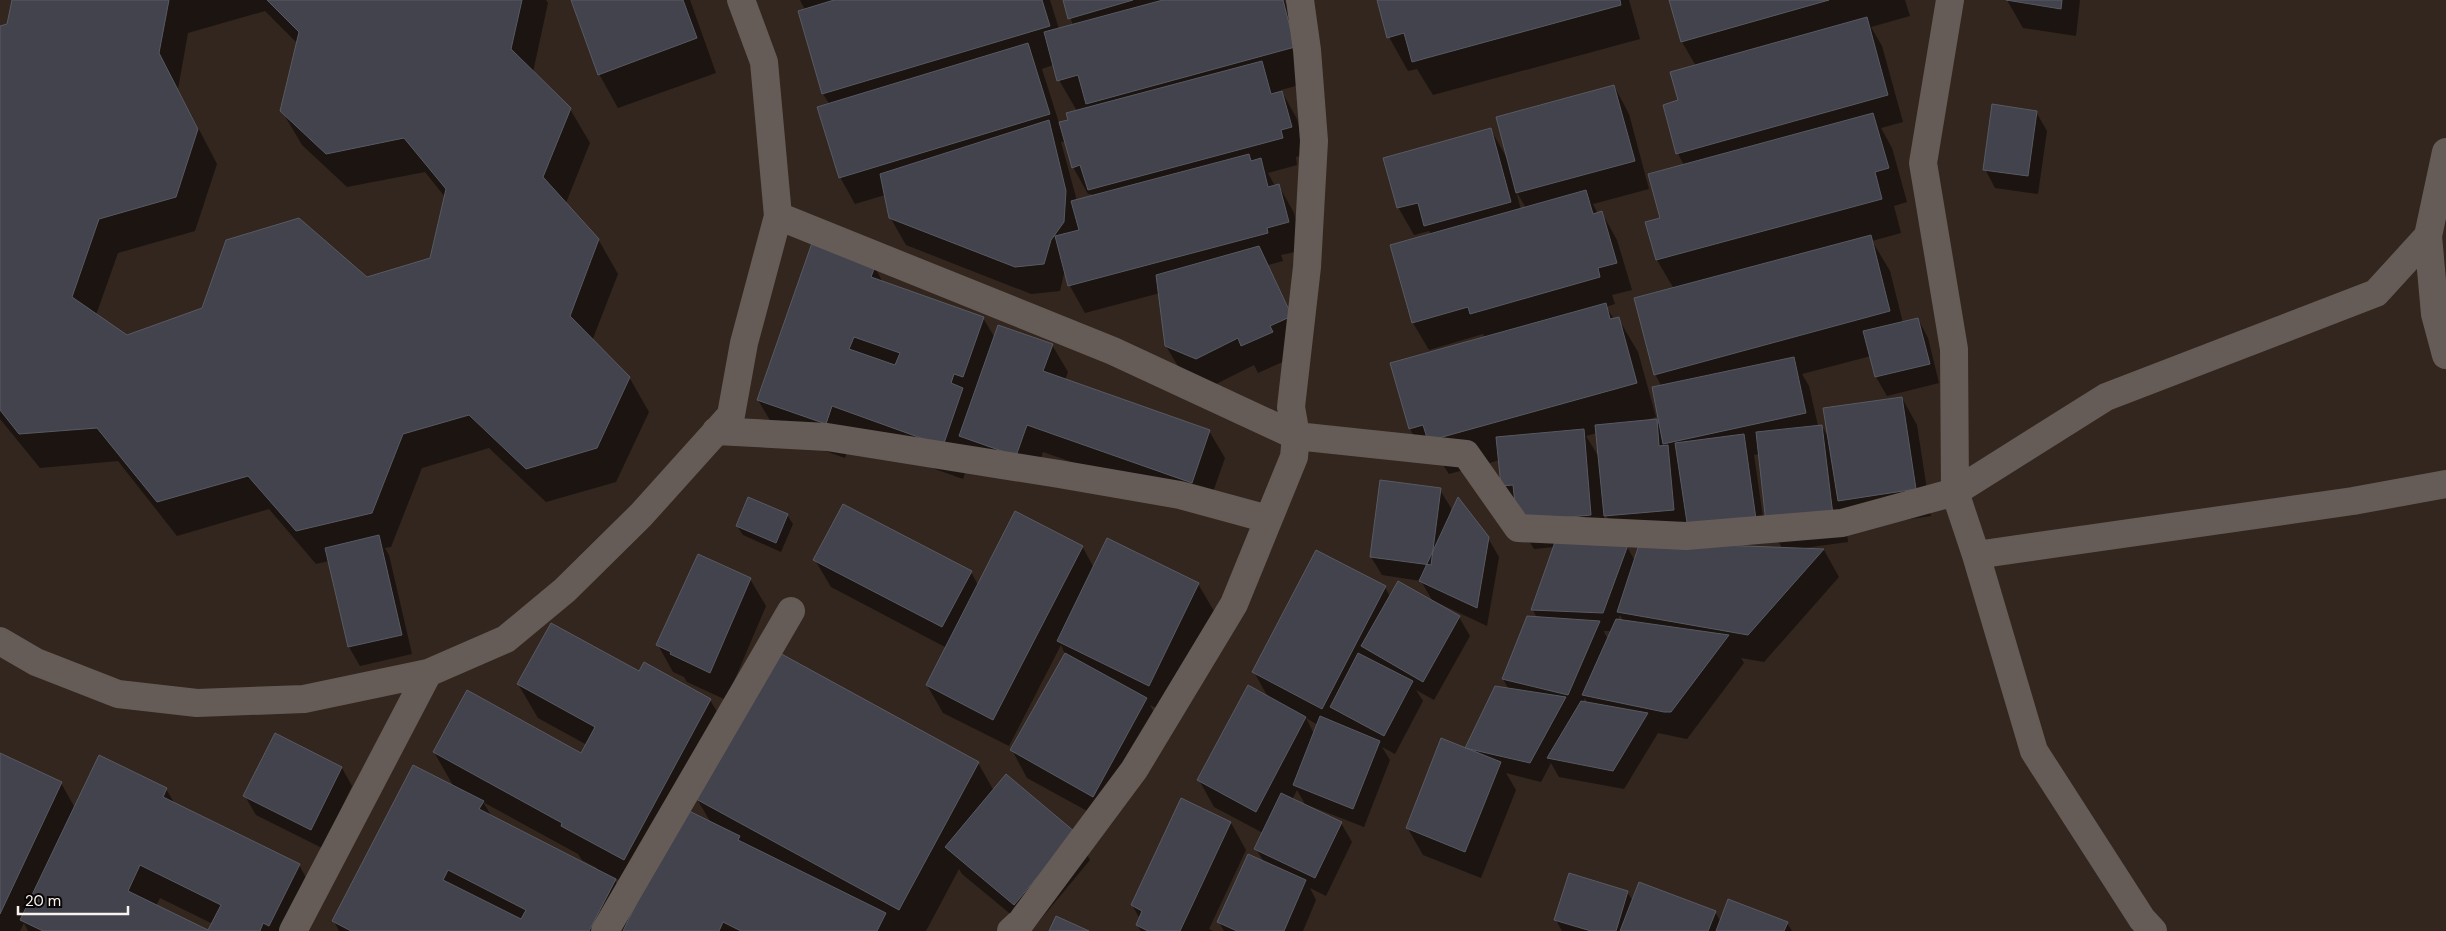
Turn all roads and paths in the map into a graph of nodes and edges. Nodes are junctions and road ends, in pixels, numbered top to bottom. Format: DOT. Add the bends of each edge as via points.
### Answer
graph roads {
  1 [pos="741,0"];
  2 [pos="1300,0"];
  3 [pos="1950,0"];
  4 [pos="2446,152"];
  5 [pos="778,216"];
  6 [pos="2428,236"];
  7 [pos="2446,354"];
  8 [pos="716,431"];
  9 [pos="1296,436"];
  10 [pos="2446,484"];
  11 [pos="1955,492"];
  12 [pos="1268,519"];
  13 [pos="1976,555"];
  14 [pos="791,612"];
  15 [pos="0,641"];
  16 [pos="428,673"];
  17 [pos="293,931"];
  18 [pos="605,931"];
  19 [pos="1011,931"];
  20 [pos="2153,931"];
  1 -- 5 [label="street" via="764,62"];
  2 -- 9 [label="street" via="1314,141 1307,267 1291,407"];
  3 -- 11 [label="street" via="1923,163 1954,349"];
  4 -- 6 [label="street"];
  5 -- 8 [label="street" via="744,343 731,415"];
  5 -- 9 [label="street" via="1113,351"];
  6 -- 7 [label="street" via="2435,314"];
  6 -- 11 [label="street" via="2376,293 2106,397"];
  8 -- 12 [label="street" via="827,437 1060,474 1180,495"];
  8 -- 16 [label="street" via="640,515 558,596 506,639"];
  9 -- 11 [label="street" via="1466,454 1518,528 1686,536 1842,523"];
  9 -- 12 [label="street" via="1294,456"];
  10 -- 13 [label="street" via="2353,501"];
  11 -- 13 [label="street"];
  12 -- 19 [label="street" via="1234,604 1134,770"];
  13 -- 20 [label="street" via="2034,751 2142,919"];
  14 -- 18 [label="street"];
  15 -- 16 [label="street" via="36,662 118,694 197,703 304,699"];
  16 -- 17 [label="street"];
}
